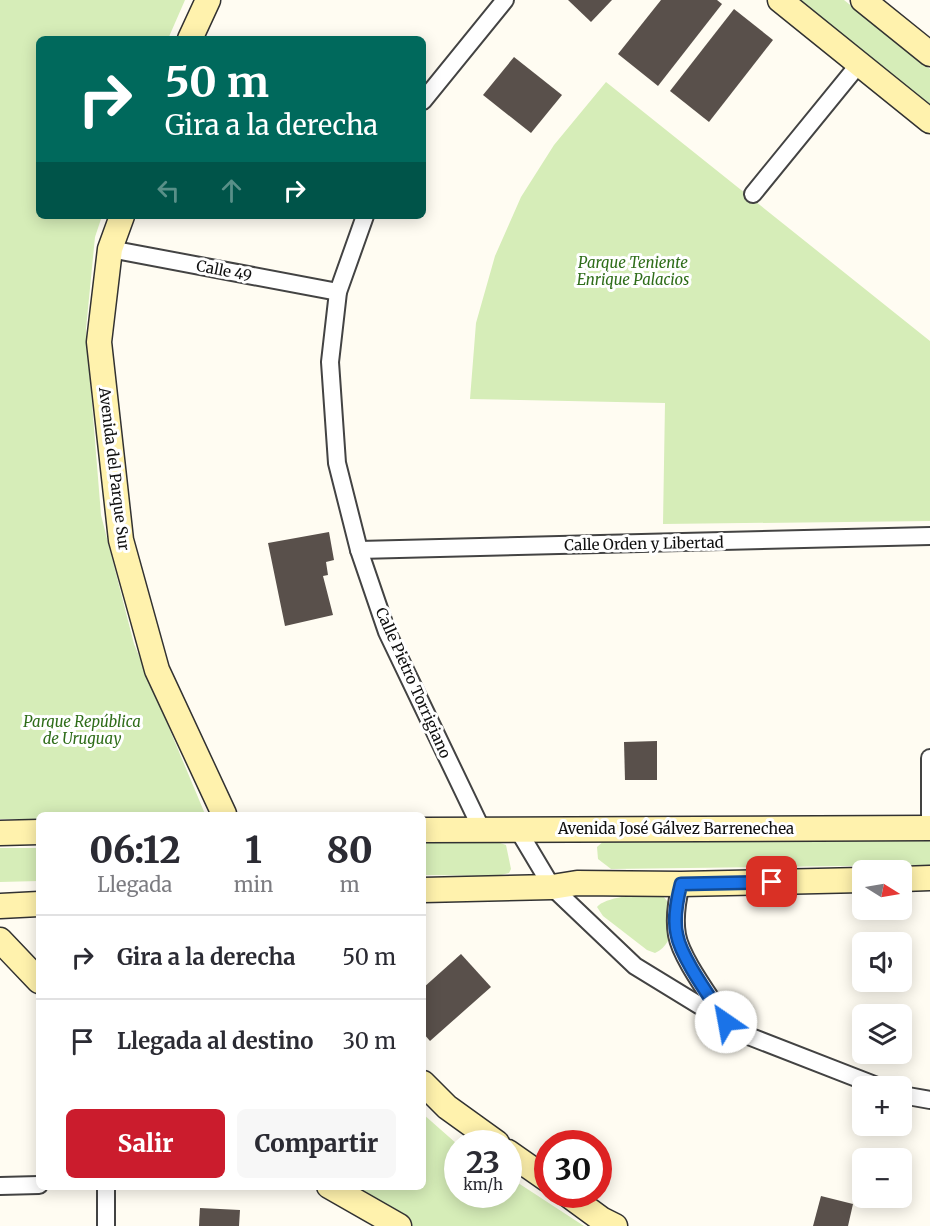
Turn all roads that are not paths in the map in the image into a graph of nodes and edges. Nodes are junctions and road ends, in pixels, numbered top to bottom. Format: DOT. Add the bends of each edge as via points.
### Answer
graph roads {
  1 [pos="208,0"];
  2 [pos="505,0"];
  3 [pos="780,0"];
  4 [pos="862,0"];
  5 [pos="190,36"];
  6 [pos="930,54"];
  7 [pos="859,64"];
  8 [pos="426,97"];
  9 [pos="930,122"];
  10 [pos="753,194"];
  11 [pos="121,219"];
  12 [pos="364,219"];
  13 [pos="110,249"];
  14 [pos="338,292"];
  15 [pos="930,537"];
  16 [pos="358,550"];
  17 [pos="930,758"];
  18 [pos="223,812"];
  19 [pos="930,828"];
  20 [pos="426,830"];
  21 [pos="482,830"];
  22 [pos="518,830"];
  23 [pos="36,832"];
  24 [pos="0,833"];
  25 [pos="930,878"];
  26 [pos="912,879"];
  27 [pos="852,880"];
  28 [pos="681,884"];
  29 [pos="552,887"];
  30 [pos="426,890"];
  31 [pos="36,904"];
  32 [pos="0,906"];
  33 [pos="0,940"];
  34 [pos="36,978"];
  35 [pos="726,1022"];
  36 [pos="852,1076"];
  37 [pos="426,1086"];
  38 [pos="912,1097"];
  39 [pos="930,1100"];
  40 [pos="479,1130"];
  41 [pos="36,1185"];
  42 [pos="0,1186"];
  43 [pos="106,1190"];
  44 [pos="332,1190"];
  45 [pos="586,1208"];
  46 [pos="106,1226"];
  47 [pos="399,1226"];
  48 [pos="615,1226"];
  1 -- 5 [label="main road"];
  2 -- 8 [label="street"];
  3 -- 7 [label="main road"];
  4 -- 6 [label="main road"];
  7 -- 9 [label="main road"];
  7 -- 10 [label="street"];
  11 -- 13 [label="main road, Avenida del Parque Sur"];
  12 -- 14 [label="street, Calle Pietro Torrigiano"];
  13 -- 14 [label="street, Calle 49"];
  13 -- 18 [label="main road, Avenida del Parque Sur" via="99,342 121,540 157,670"];
  14 -- 16 [label="street, Calle Pietro Torrigiano" via="330,362 337,463"];
  15 -- 16 [label="street, Calle Orden y Libertad"];
  16 -- 21 [label="street, Calle Pietro Torrigiano" via="387,632"];
  17 -- 19 [label="street"];
  19 -- 22 [label="main road, Avenida José Gálvez Barrenechea"];
  20 -- 21 [label="main road, Avenida José Gálvez Barrenechea"];
  21 -- 22 [label="main road, Avenida José Gálvez Barrenechea"];
  22 -- 29 [label="street"];
  23 -- 24 [label="main road"];
  25 -- 26 [label="main road"];
  27 -- 28 [label="main road"];
  28 -- 29 [label="main road" via="577,883"];
  28 -- 35 [label="street" via="676,905 677,936 692,969"];
  29 -- 30 [label="main road"];
  29 -- 35 [label="street" via="635,966"];
  31 -- 32 [label="main road"];
  33 -- 34 [label="main road"];
  35 -- 36 [label="street" via="751,1037"];
  37 -- 40 [label="main road"];
  38 -- 39 [label="street"];
  41 -- 42 [label="street"];
  43 -- 46 [label="street"];
  44 -- 47 [label="main road"];
  45 -- 48 [label="main road"];
}
